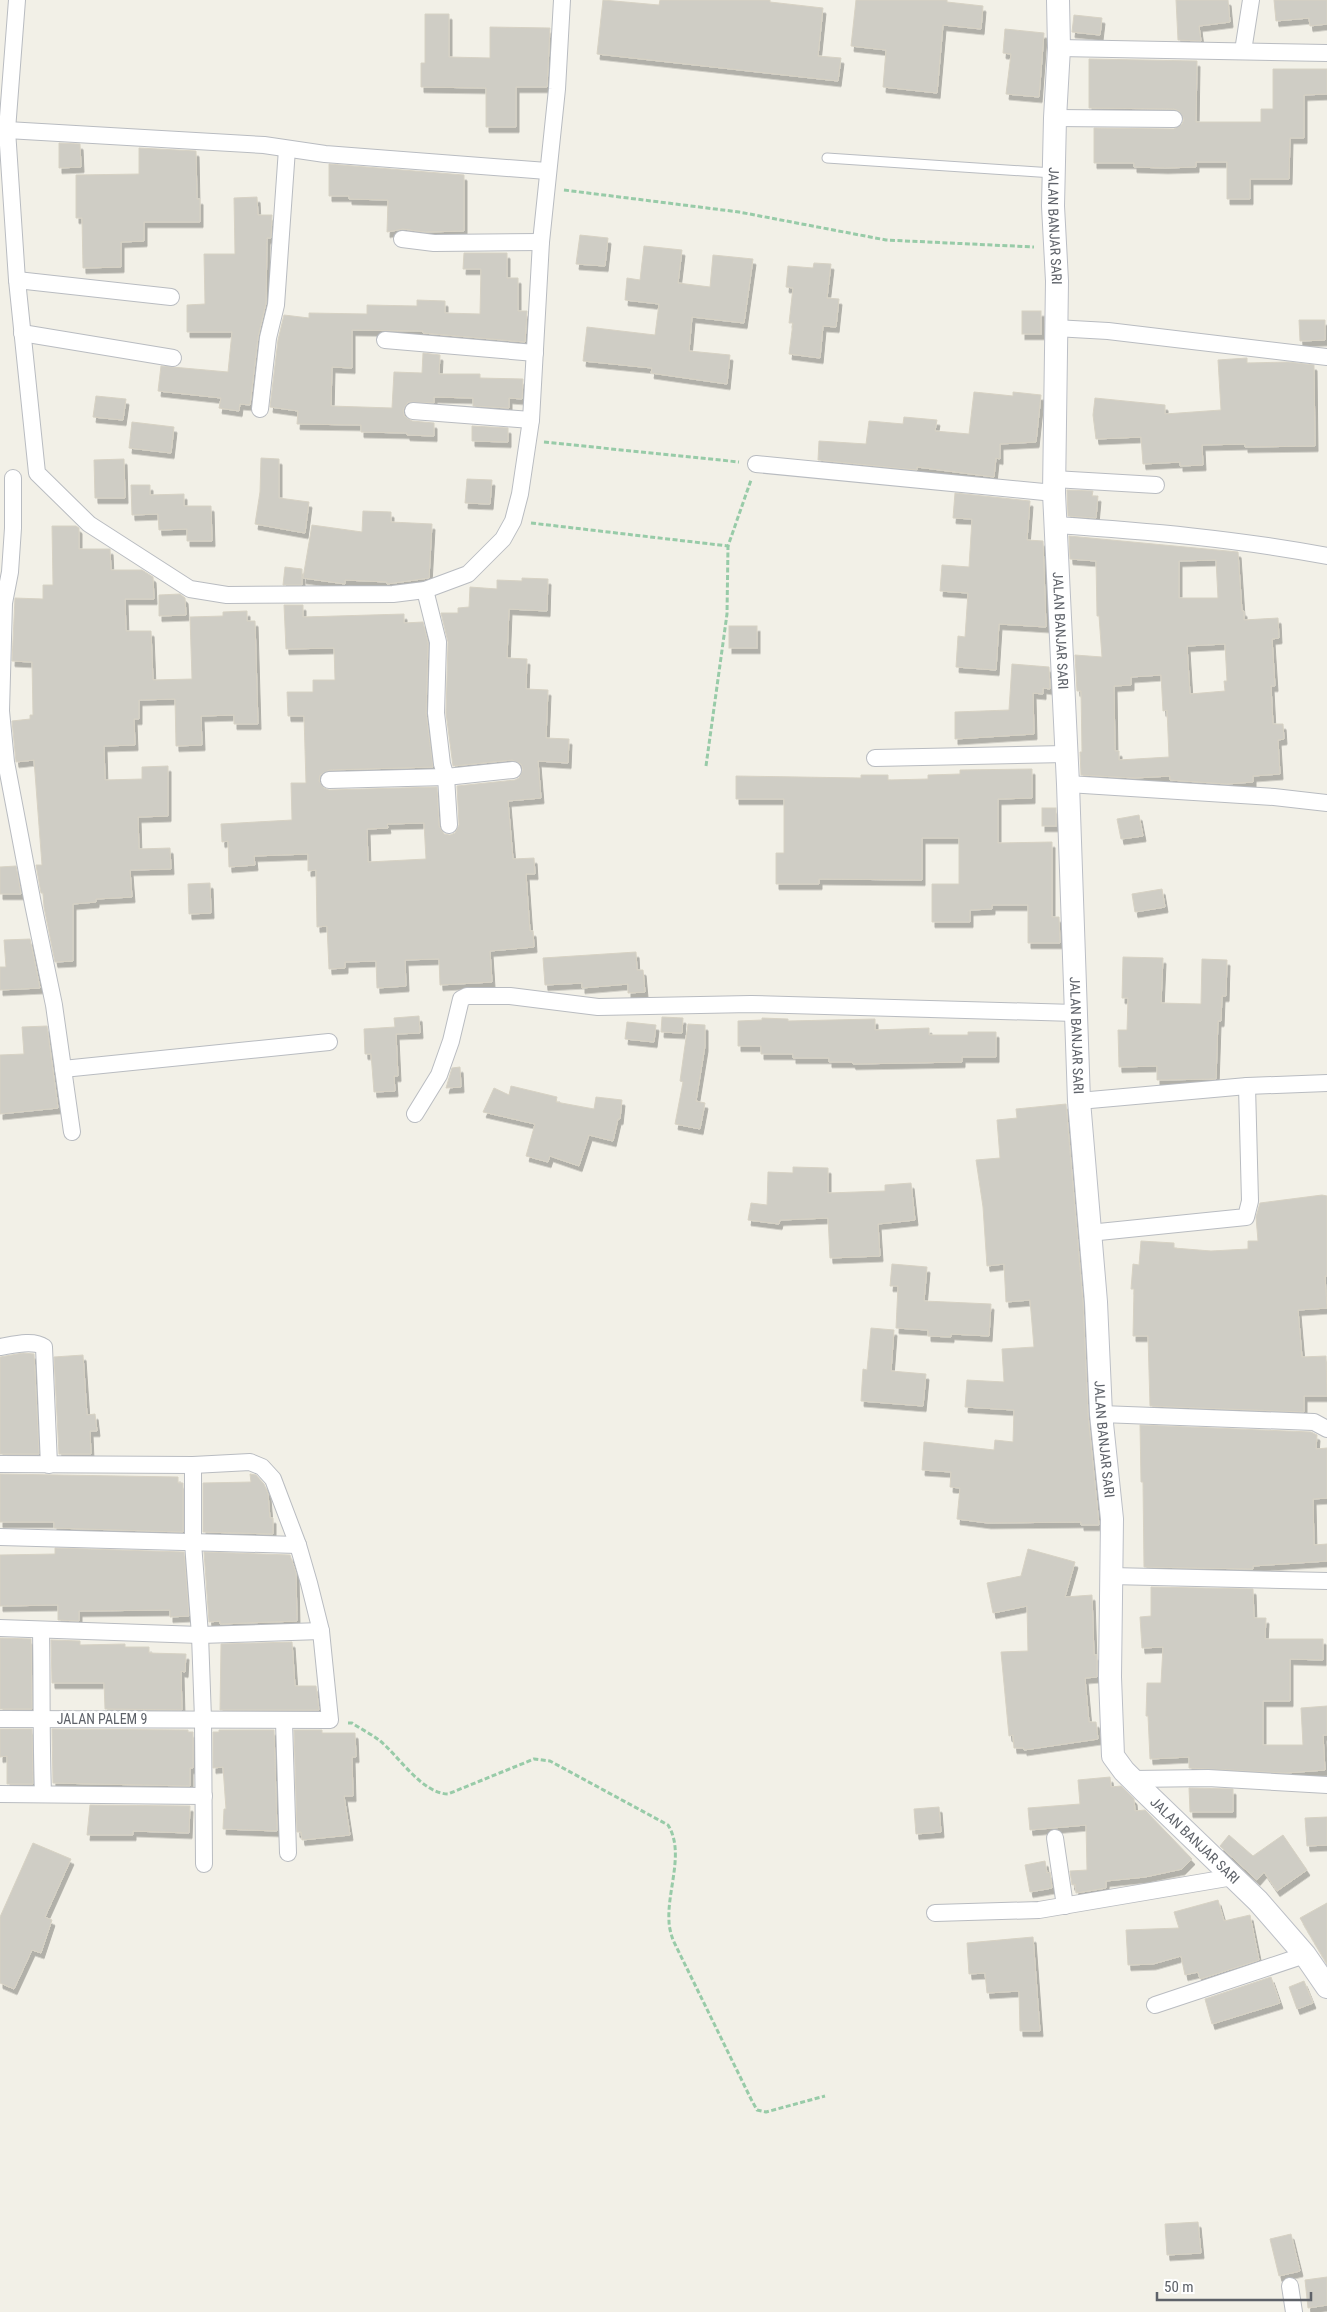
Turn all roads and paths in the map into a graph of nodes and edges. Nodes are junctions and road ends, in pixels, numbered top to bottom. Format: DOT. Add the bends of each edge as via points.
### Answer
graph roads {
  1 [pos="17,0"];
  2 [pos="562,0"];
  3 [pos="1058,0"];
  4 [pos="1251,0"];
  5 [pos="1059,48"];
  6 [pos="1243,51"];
  7 [pos="1327,53"];
  8 [pos="1054,118"];
  9 [pos="1174,119"];
  10 [pos="7,130"];
  11 [pos="287,149"];
  12 [pos="827,158"];
  13 [pos="547,170"];
  14 [pos="1054,173"];
  15 [pos="546,188"];
  16 [pos="402,239"];
  17 [pos="541,242"];
  18 [pos="1056,248"];
  19 [pos="17,280"];
  20 [pos="170,297"];
  21 [pos="1055,328"];
  22 [pos="22,333"];
  23 [pos="385,340"];
  24 [pos="535,353"];
  25 [pos="1327,357"];
  26 [pos="173,358"];
  27 [pos="260,409"];
  28 [pos="413,411"];
  29 [pos="531,420"];
  30 [pos="529,440"];
  31 [pos="756,464"];
  32 [pos="37,474"];
  33 [pos="6,479"];
  34 [pos="1156,485"];
  35 [pos="1054,486"];
  36 [pos="513,521"];
  37 [pos="1056,525"];
  38 [pos="728,546"];
  39 [pos="1327,556"];
  40 [pos="425,590"];
  41 [pos="0,711"];
  42 [pos="1066,754"];
  43 [pos="875,758"];
  44 [pos="706,766"];
  45 [pos="513,770"];
  46 [pos="446,777"];
  47 [pos="329,780"];
  48 [pos="1068,784"];
  49 [pos="1327,804"];
  50 [pos="449,825"];
  51 [pos="1075,1013"];
  52 [pos="329,1042"];
  53 [pos="63,1069"];
  54 [pos="1327,1083"];
  55 [pos="1247,1086"];
  56 [pos="1079,1101"];
  57 [pos="415,1114"];
  58 [pos="72,1132"];
  59 [pos="1089,1233"];
  60 [pos="0,1347"];
  61 [pos="1101,1414"];
  62 [pos="1323,1425"];
  63 [pos="0,1464"];
  64 [pos="49,1465"];
  65 [pos="193,1465"];
  66 [pos="0,1537"];
  67 [pos="192,1543"];
  68 [pos="298,1545"];
  69 [pos="1112,1576"];
  70 [pos="1327,1581"];
  71 [pos="0,1628"];
  72 [pos="41,1630"];
  73 [pos="321,1631"];
  74 [pos="200,1635"];
  75 [pos="40,1718"];
  76 [pos="0,1719"];
  77 [pos="203,1719"];
  78 [pos="330,1720"];
  79 [pos="284,1721"];
  80 [pos="1132,1779"];
  81 [pos="1327,1785"];
  82 [pos="0,1794"];
  83 [pos="43,1794"];
  84 [pos="204,1796"];
  85 [pos="1055,1838"];
  86 [pos="288,1854"];
  87 [pos="204,1864"];
  88 [pos="1233,1878"];
  89 [pos="1064,1906"];
  90 [pos="934,1913"];
  91 [pos="1305,1955"];
  92 [pos="1327,1987"];
  93 [pos="1155,2005"];
  94 [pos="825,2096"];
  95 [pos="1290,2286"];
  96 [pos="1294,2312"];
  1 -- 10 [label="street"];
  2 -- 13 [label="street" via="557,90"];
  3 -- 5 [label="street, JALAN BANJAR SARI"];
  4 -- 6 [label="street"];
  5 -- 6 [label="street"];
  5 -- 8 [label="street, JALAN BANJAR SARI"];
  6 -- 7 [label="street"];
  8 -- 9 [label="street"];
  8 -- 14 [label="street, JALAN BANJAR SARI"];
  10 -- 11 [label="street"];
  10 -- 19 [label="street"];
  11 -- 13 [label="street"];
  11 -- 27 [label="street" via="276,305 268,338"];
  12 -- 14 [label="lane"];
  13 -- 15 [label="street"];
  14 -- 18 [label="street, JALAN BANJAR SARI"];
  15 -- 17 [label="street"];
  15 -- 18 [label="path" via="739,212 886,240"];
  16 -- 17 [label="street" via="434,243"];
  17 -- 24 [label="street"];
  18 -- 21 [label="street, JALAN BANJAR SARI"];
  19 -- 20 [label="street"];
  19 -- 22 [label="street"];
  21 -- 25 [label="street" via="1108,331"];
  21 -- 35 [label="street, JALAN BANJAR SARI"];
  22 -- 26 [label="street"];
  22 -- 32 [label="street"];
  23 -- 24 [label="street"];
  24 -- 29 [label="street"];
  28 -- 29 [label="street"];
  29 -- 30 [label="street"];
  30 -- 31 [label="path"];
  30 -- 36 [label="street"];
  31 -- 35 [label="street"];
  31 -- 38 [label="path"];
  32 -- 33 [label="street"];
  32 -- 40 [label="street" via="89,524 190,590 269,596 393,594"];
  33 -- 41 [label="street" via="13,528 4,602"];
  34 -- 35 [label="street"];
  35 -- 37 [label="street, JALAN BANJAR SARI"];
  36 -- 38 [label="path"];
  36 -- 40 [label="street" via="503,539 468,574"];
  37 -- 39 [label="street" via="1163,532 1283,547"];
  37 -- 42 [label="street, JALAN BANJAR SARI"];
  38 -- 44 [label="path" via="727,614"];
  40 -- 46 [label="street" via="438,642 436,713"];
  41 -- 53 [label="street" via="6,762 54,1005"];
  42 -- 43 [label="street"];
  42 -- 48 [label="street, JALAN BANJAR SARI"];
  45 -- 46 [label="street"];
  46 -- 47 [label="street"];
  46 -- 50 [label="street"];
  48 -- 49 [label="street" via="1274,797"];
  48 -- 51 [label="street, JALAN BANJAR SARI"];
  51 -- 56 [label="street, JALAN BANJAR SARI"];
  51 -- 57 [label="street" via="751,1004 598,1007 510,996 466,996 461,999 439,1075"];
  52 -- 53 [label="street"];
  53 -- 58 [label="street"];
  54 -- 55 [label="street"];
  55 -- 56 [label="street"];
  55 -- 59 [label="street" via="1250,1201 1246,1217"];
  56 -- 59 [label="street, JALAN BANJAR SARI"];
  59 -- 61 [label="street, JALAN BANJAR SARI"];
  60 -- 64 [label="street" via="23,1344 44,1347"];
  61 -- 62 [label="street"];
  61 -- 69 [label="street, JALAN BANJAR SARI" via="1112,1519"];
  63 -- 64 [label="street"];
  64 -- 65 [label="street"];
  65 -- 67 [label="street"];
  65 -- 68 [label="street" via="250,1462 262,1467 273,1479"];
  66 -- 67 [label="street"];
  67 -- 68 [label="street"];
  67 -- 74 [label="street"];
  68 -- 73 [label="street"];
  69 -- 70 [label="street"];
  69 -- 80 [label="street, JALAN BANJAR SARI" via="1110,1677 1113,1756"];
  71 -- 72 [label="street"];
  72 -- 74 [label="street"];
  72 -- 75 [label="street" via="43,1697"];
  73 -- 74 [label="street"];
  73 -- 78 [label="street"];
  74 -- 77 [label="street"];
  75 -- 76 [label="street, JALAN PALEM 9"];
  75 -- 77 [label="street, JALAN PALEM 9"];
  75 -- 83 [label="street"];
  77 -- 79 [label="street, JALAN PALEM 9"];
  77 -- 84 [label="street"];
  78 -- 79 [label="street, JALAN PALEM 9"];
  78 -- 94 [label="path" via="352,1723 379,1740 429,1788 440,1794 448,1794 534,1759 550,1761 668,1824 675,1851 668,1923 673,1940 751,2100 757,2110 766,2112"];
  79 -- 86 [label="street"];
  80 -- 81 [label="street" via="1208,1778"];
  80 -- 88 [label="street, JALAN BANJAR SARI"];
  82 -- 83 [label="street"];
  83 -- 84 [label="street"];
  84 -- 87 [label="street"];
  85 -- 89 [label="street"];
  88 -- 89 [label="street"];
  88 -- 91 [label="street, JALAN BANJAR SARI" via="1258,1901"];
  89 -- 90 [label="street" via="1039,1910"];
  91 -- 92 [label="street, JALAN BANJAR SARI"];
  91 -- 93 [label="street"];
  95 -- 96 [label="street"];
}
